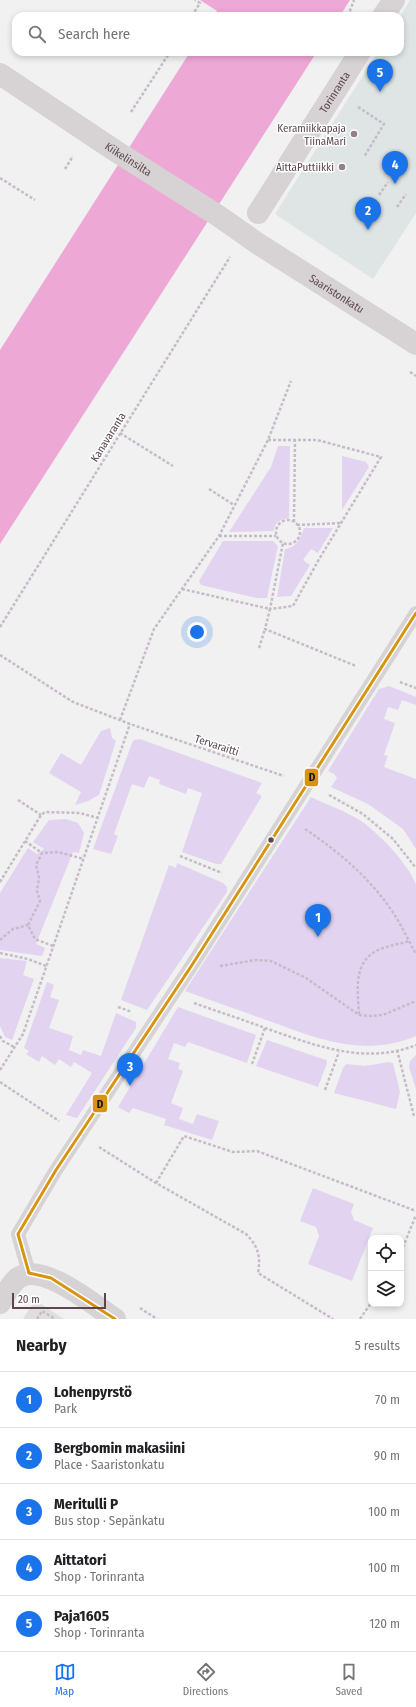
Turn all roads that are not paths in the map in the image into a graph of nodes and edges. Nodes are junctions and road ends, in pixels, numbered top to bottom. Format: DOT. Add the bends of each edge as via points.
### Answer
graph roads {
  1 [pos="394,0"];
  2 [pos="386,12"];
  3 [pos="357,56"];
  4 [pos="0,74"];
  5 [pos="258,213"];
  6 [pos="257,243"];
  7 [pos="416,344"];
  8 [pos="416,613"];
  9 [pos="29,1273"];
  10 [pos="0,1303"];
  11 [pos="115,1319"];
  1 -- 2 [label="street"];
  3 -- 5 [label="street, Torinranta"];
  4 -- 6 [label="street, Kiikelinsilta"];
  6 -- 7 [label="street, Saaristonkatu"];
  8 -- 9 [label="lane" via="18,1234"];
  9 -- 10 [label="street" via="17,1278"];
  9 -- 11 [label="street" via="51,1278"];
}
